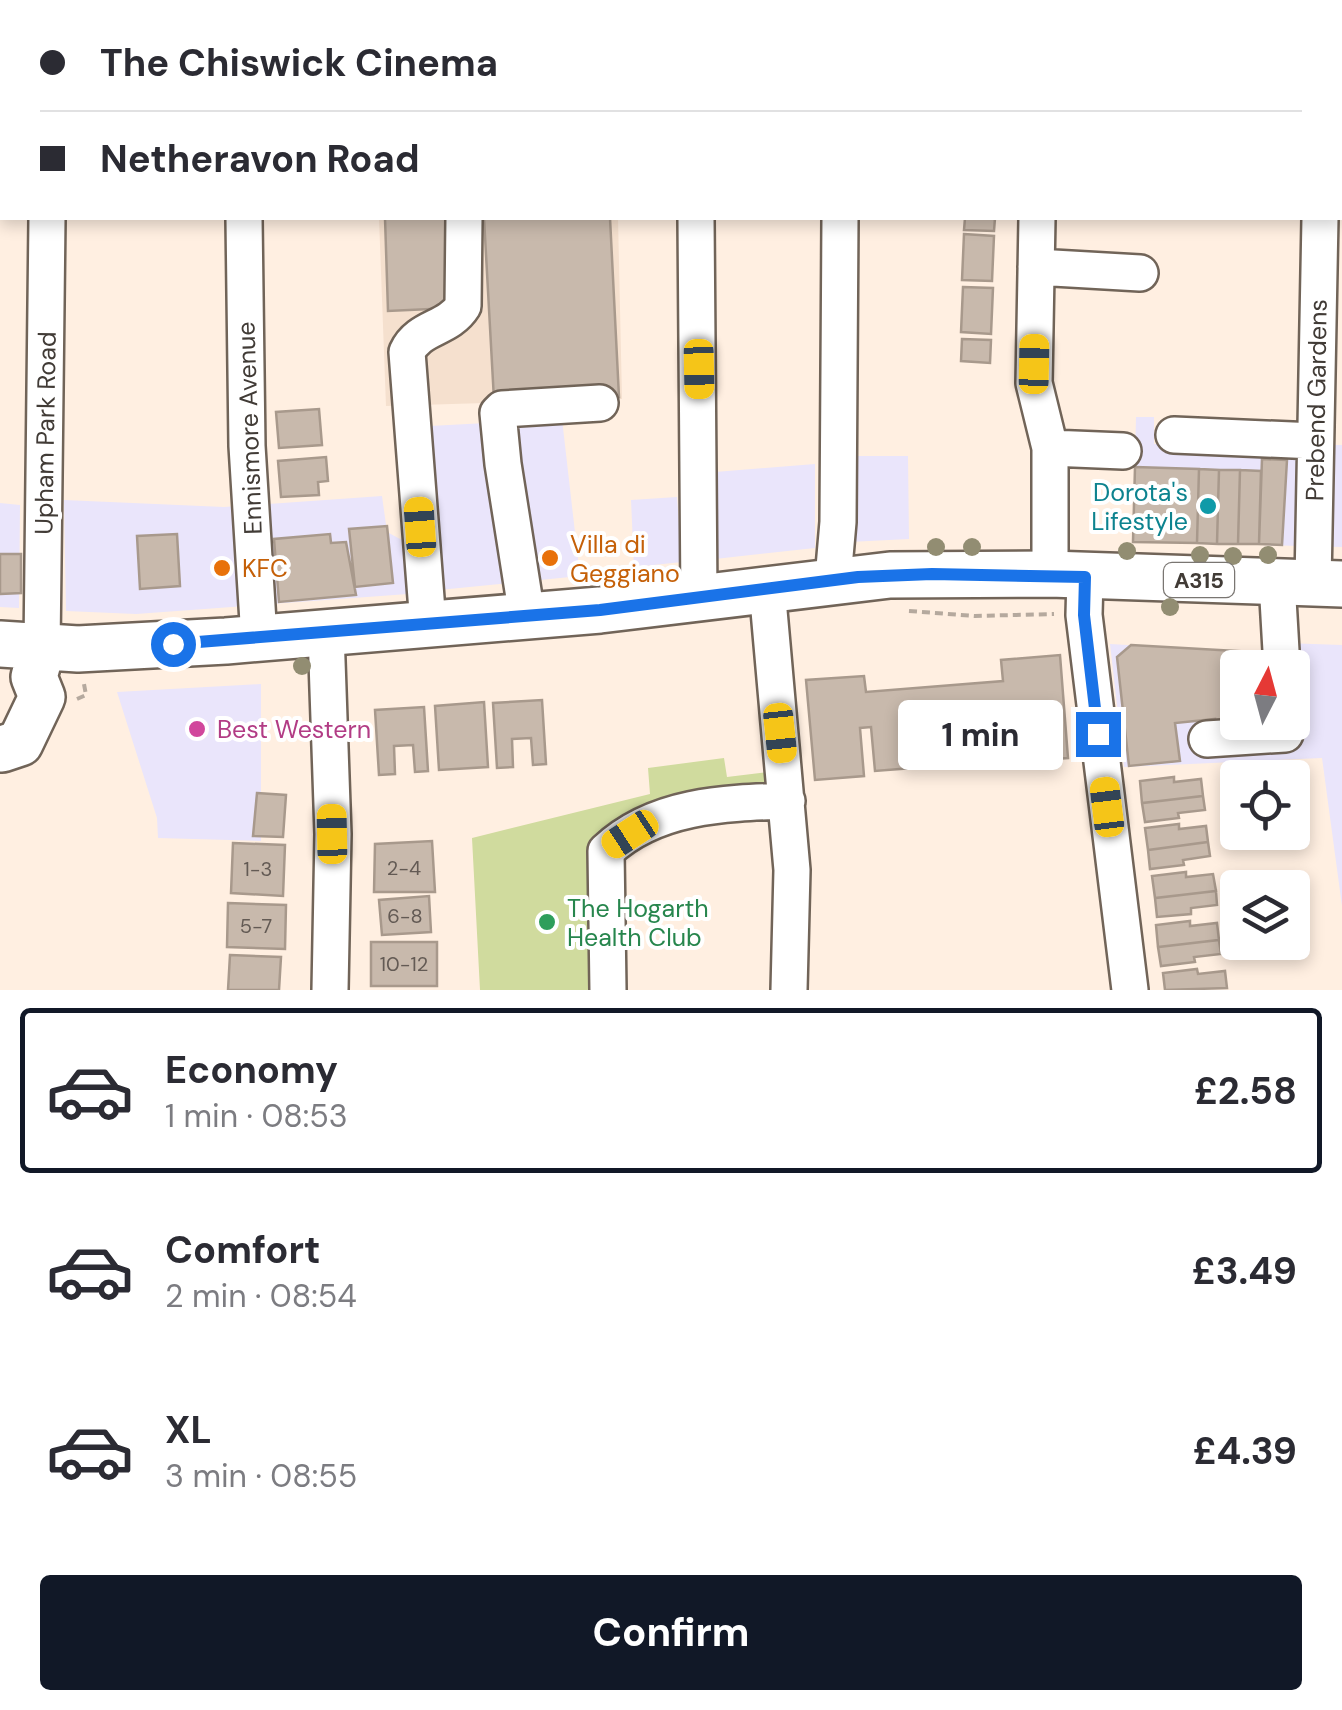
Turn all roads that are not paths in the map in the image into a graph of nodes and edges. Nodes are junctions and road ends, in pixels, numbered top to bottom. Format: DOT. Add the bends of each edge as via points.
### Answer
graph roads {
  1 [pos="47,220"];
  2 [pos="244,220"];
  3 [pos="464,220"];
  4 [pos="696,220"];
  5 [pos="840,220"];
  6 [pos="1037,220"];
  7 [pos="1320,220"];
  8 [pos="1036,267"];
  9 [pos="1140,273"];
  10 [pos="600,402"];
  11 [pos="1174,435"];
  12 [pos="1315,441"];
  13 [pos="1050,448"];
  14 [pos="1123,450"];
  15 [pos="1067,575"];
  16 [pos="832,579"];
  17 [pos="1311,583"];
  18 [pos="767,588"];
  19 [pos="699,598"];
  20 [pos="528,616"];
  21 [pos="428,624"];
  22 [pos="326,632"];
  23 [pos="259,638"];
  24 [pos="1288,650"];
  25 [pos="25,656"];
  26 [pos="1220,738"];
  27 [pos="1207,739"];
  28 [pos="0,743"];
  29 [pos="788,801"];
  30 [pos="330,990"];
  31 [pos="608,990"];
  32 [pos="790,990"];
  33 [pos="1130,990"];
  1 -- 25 [label="street, Upham Park Road"];
  2 -- 23 [label="street, Ennismore Avenue" via="247,446"];
  3 -- 21 [label="street" via="462,306 447,322 413,338 407,352"];
  4 -- 19 [label="street"];
  5 -- 16 [label="street"];
  6 -- 8 [label="street"];
  7 -- 12 [label="street, Prebend Gardens"];
  8 -- 9 [label="street"];
  8 -- 13 [label="street" via="1034,384"];
  10 -- 20 [label="street" via="498,413"];
  11 -- 12 [label="street"];
  12 -- 17 [label="street, Prebend Gardens"];
  13 -- 14 [label="street"];
  13 -- 15 [label="street"];
  15 -- 16 [label="main road, A315"];
  15 -- 17 [label="main road, A315"];
  15 -- 33 [label="street" via="1084,615"];
  16 -- 18 [label="main road, A315"];
  17 -- 24 [label="street, Prebend Gardens"];
  18 -- 19 [label="main road, A315"];
  18 -- 29 [label="street"];
  19 -- 20 [label="main road, A315"];
  20 -- 21 [label="main road, A315"];
  21 -- 22 [label="main road, A315"];
  22 -- 23 [label="main road, A315"];
  22 -- 30 [label="street"];
  23 -- 25 [label="main road, A315"];
  25 -- 28 [label="main road" via="42,696 20,743"];
  26 -- 27 [label="street"];
  29 -- 31 [label="street" via="702,805 648,823 606,851"];
  29 -- 32 [label="street"];
}
